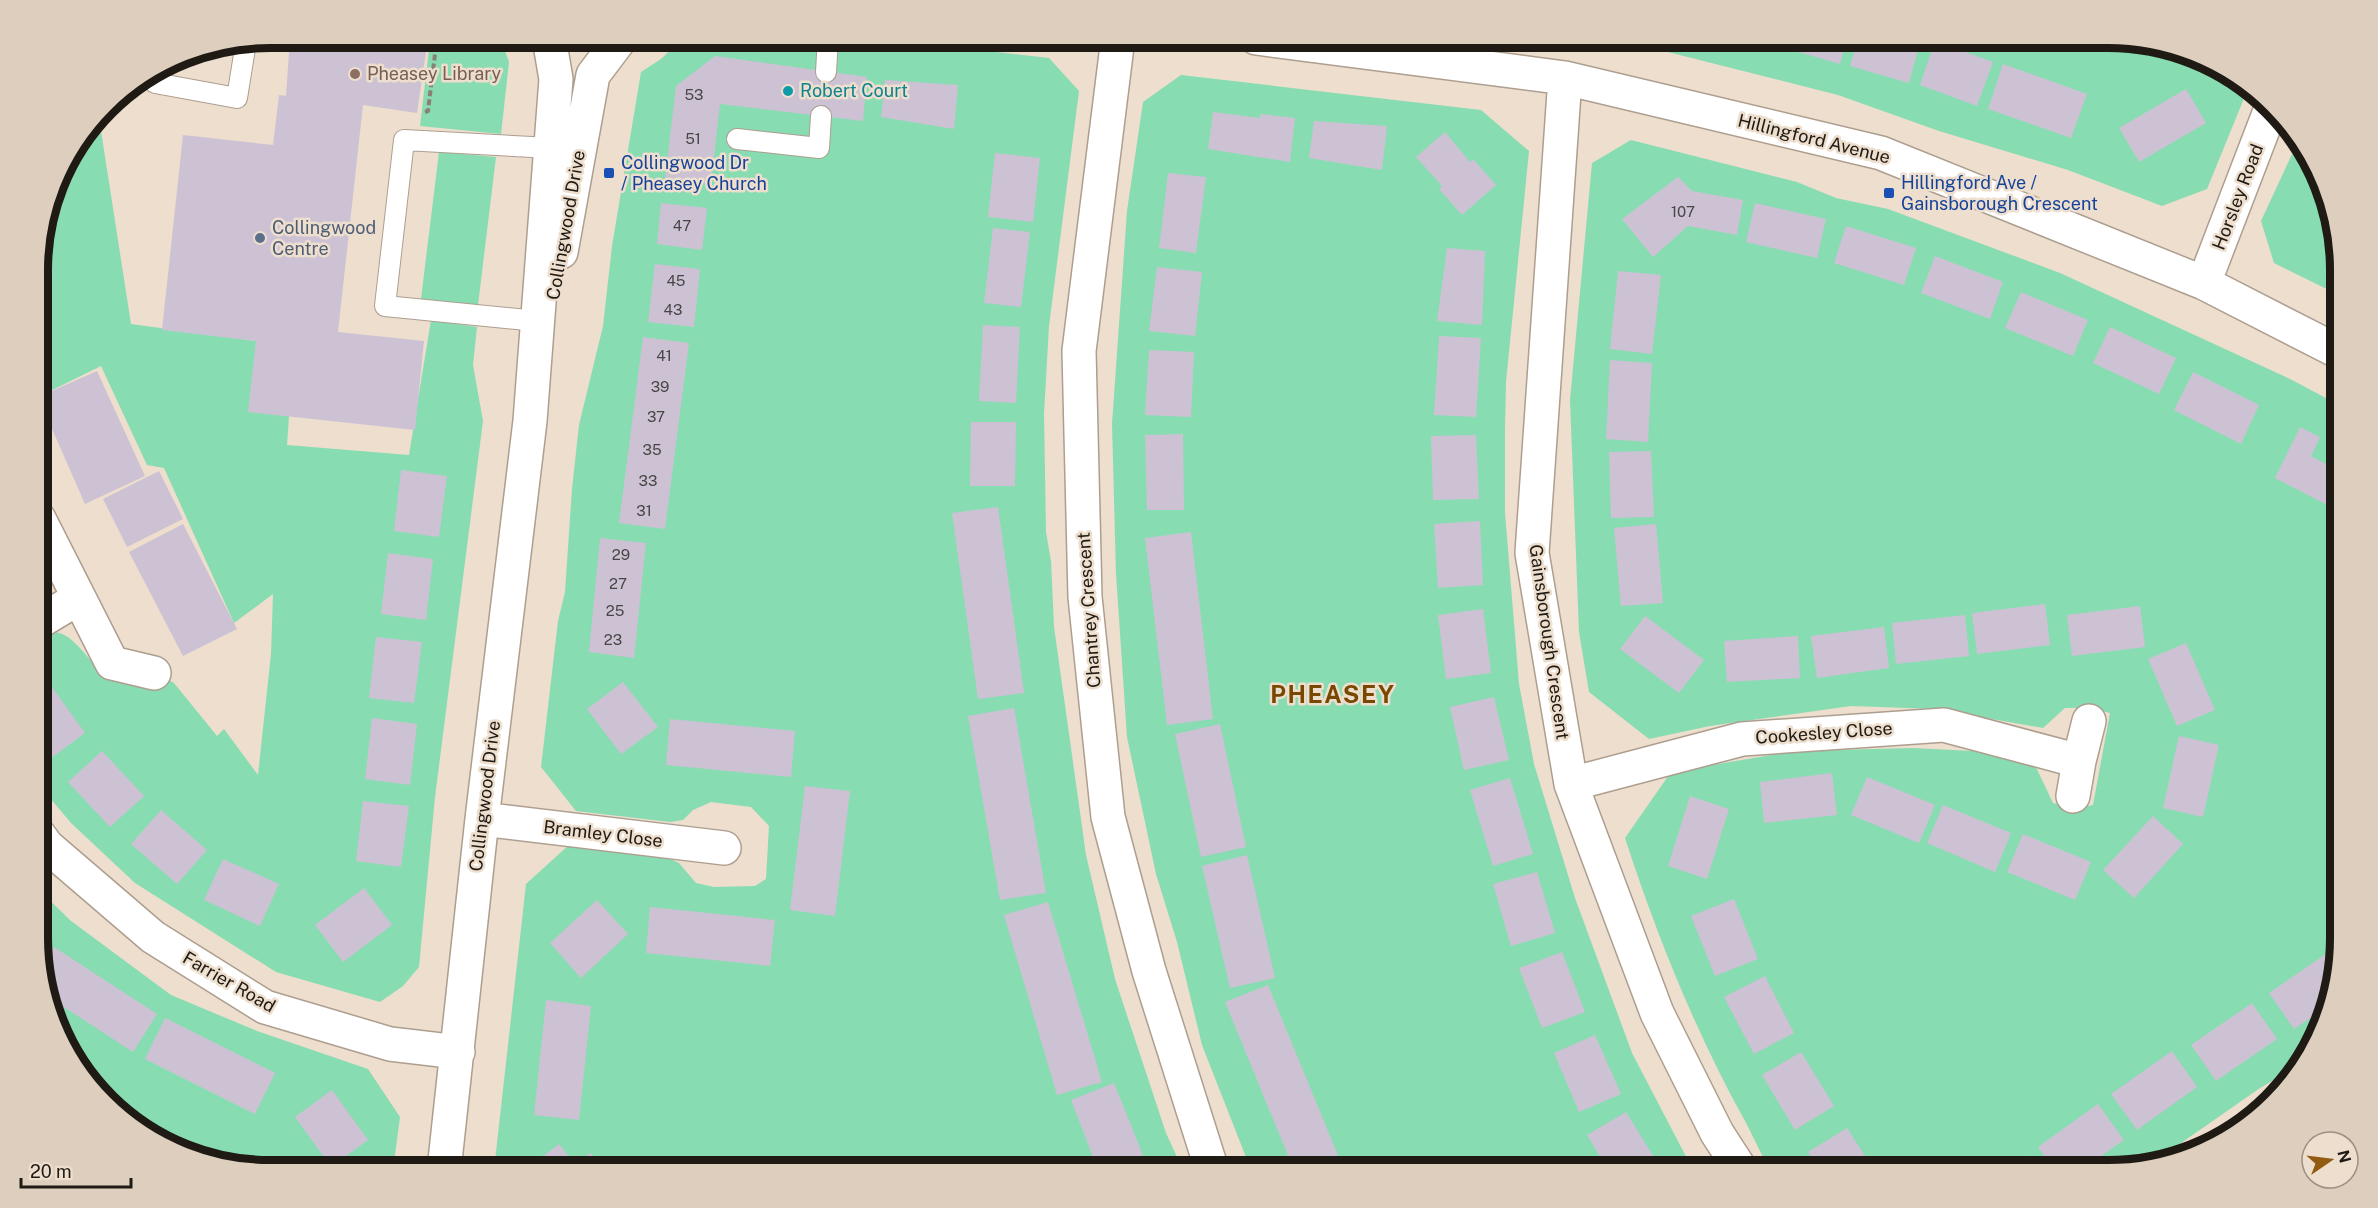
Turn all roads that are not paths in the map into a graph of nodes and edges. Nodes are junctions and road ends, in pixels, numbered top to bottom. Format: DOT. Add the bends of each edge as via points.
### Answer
graph roads {
  1 [pos="551,48"];
  2 [pos="613,48"];
  3 [pos="827,48"];
  4 [pos="1117,48"];
  5 [pos="1333,48"];
  6 [pos="245,49"];
  7 [pos="826,72"];
  8 [pos="1565,78"];
  9 [pos="155,80"];
  10 [pos="821,116"];
  11 [pos="2268,116"];
  12 [pos="736,139"];
  13 [pos="551,148"];
  14 [pos="2205,283"];
  15 [pos="537,321"];
  16 [pos="2330,347"];
  17 [pos="530,421"];
  18 [pos="48,538"];
  19 [pos="77,599"];
  20 [pos="48,617"];
  21 [pos="154,673"];
  22 [pos="2089,721"];
  23 [pos="2079,761"];
  24 [pos="1571,784"];
  25 [pos="2073,796"];
  26 [pos="482,819"];
  27 [pos="48,847"];
  28 [pos="724,848"];
  29 [pos="458,1052"];
  30 [pos="445,1160"];
  31 [pos="1209,1160"];
  32 [pos="1735,1160"];
  1 -- 13 [label="street, Collingwood Drive" via="556,79"];
  2 -- 17 [label="street, Collingwood Drive" via="593,75"];
  3 -- 7 [label="lane"];
  4 -- 31 [label="street, Chantrey Crescent" via="1079,351 1085,597 1108,817 1149,971"];
  5 -- 8 [label="street, Hillingford Avenue"];
  6 -- 9 [label="lane" via="237,98"];
  8 -- 14 [label="street, Hillingford Avenue" via="1881,153"];
  8 -- 24 [label="street, Gainsborough Crescent" via="1532,553"];
  10 -- 12 [label="lane" via="819,148"];
  11 -- 14 [label="street, Horsley Road"];
  13 -- 15 [label="street, Collingwood Drive"];
  13 -- 15 [label="lane" via="404,140 385,306"];
  14 -- 16 [label="street, Hillingford Avenue"];
  15 -- 17 [label="street, Collingwood Drive"];
  17 -- 26 [label="street, Collingwood Drive"];
  18 -- 19 [label="street"];
  19 -- 20 [label="street"];
  19 -- 21 [label="street" via="112,663"];
  22 -- 23 [label="street"];
  23 -- 24 [label="street, Cookesley Close" via="1944,725 1742,739"];
  23 -- 25 [label="street"];
  24 -- 32 [label="street, Gainsborough Crescent" via="1657,1013"];
  26 -- 28 [label="street, Bramley Close"];
  26 -- 29 [label="street, Collingwood Drive"];
  27 -- 29 [label="street, Farrier Road" via="153,938 265,1007 390,1044"];
  29 -- 30 [label="street, Collingwood Drive"];
}
